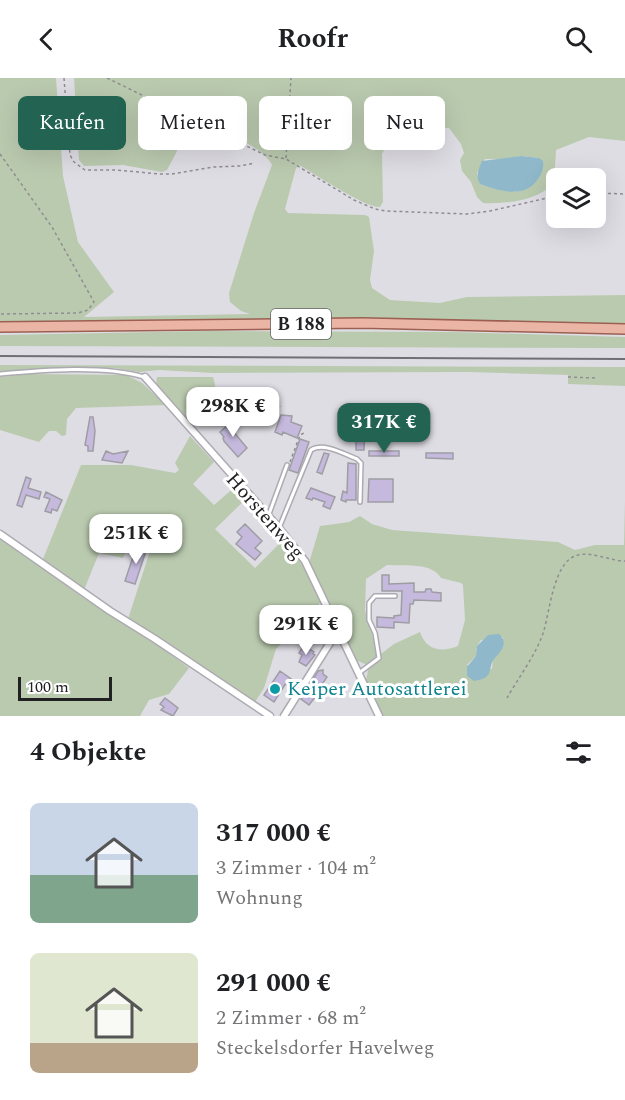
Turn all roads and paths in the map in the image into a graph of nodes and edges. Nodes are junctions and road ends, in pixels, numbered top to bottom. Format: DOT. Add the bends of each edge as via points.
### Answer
graph roads {
  1 [pos="64,78"];
  2 [pos="107,78"];
  3 [pos="291,78"];
  4 [pos="0,154"];
  5 [pos="286,159"];
  6 [pos="255,163"];
  7 [pos="606,193"];
  8 [pos="625,194"];
  9 [pos="546,198"];
  10 [pos="0,314"];
  11 [pos="0,327"];
  12 [pos="625,329"];
  13 [pos="0,374"];
  14 [pos="144,377"];
  15 [pos="567,377"];
  16 [pos="596,378"];
  17 [pos="304,433"];
  18 [pos="287,465"];
  19 [pos="360,502"];
  20 [pos="268,516"];
  21 [pos="279,528"];
  22 [pos="0,534"];
  23 [pos="625,561"];
  24 [pos="395,596"];
  25 [pos="338,630"];
  26 [pos="359,673"];
  27 [pos="507,698"];
  28 [pos="270,716"];
  29 [pos="284,716"];
  30 [pos="379,716"];
  1 -- 6 [label="path" via="70,155 85,170 172,174"];
  2 -- 5 [label="path" via="265,155"];
  3 -- 5 [label="path"];
  4 -- 10 [label="path" via="52,227 94,302 88,310 78,313"];
  5 -- 9 [label="path" via="354,200 386,211 467,214"];
  7 -- 8 [label="path"];
  11 -- 12 [label="main road, B 188" via="362,323"];
  13 -- 14 [label="lane" via="110,370"];
  14 -- 20 [label="street, Horstenweg"];
  15 -- 16 [label="path"];
  17 -- 18 [label="path"];
  18 -- 20 [label="lane"];
  19 -- 21 [label="lane" via="361,464 357,459 315,447"];
  20 -- 21 [label="street, Horstenweg"];
  21 -- 25 [label="street, Horstenweg" via="310,570"];
  22 -- 28 [label="street"];
  23 -- 27 [label="path" via="588,554 568,560 559,574 543,633"];
  24 -- 26 [label="lane" via="375,596 369,603 369,620 379,658"];
  25 -- 26 [label="street, Horstenweg"];
  25 -- 29 [label="street"];
  26 -- 30 [label="street, Horstenweg"];
}
